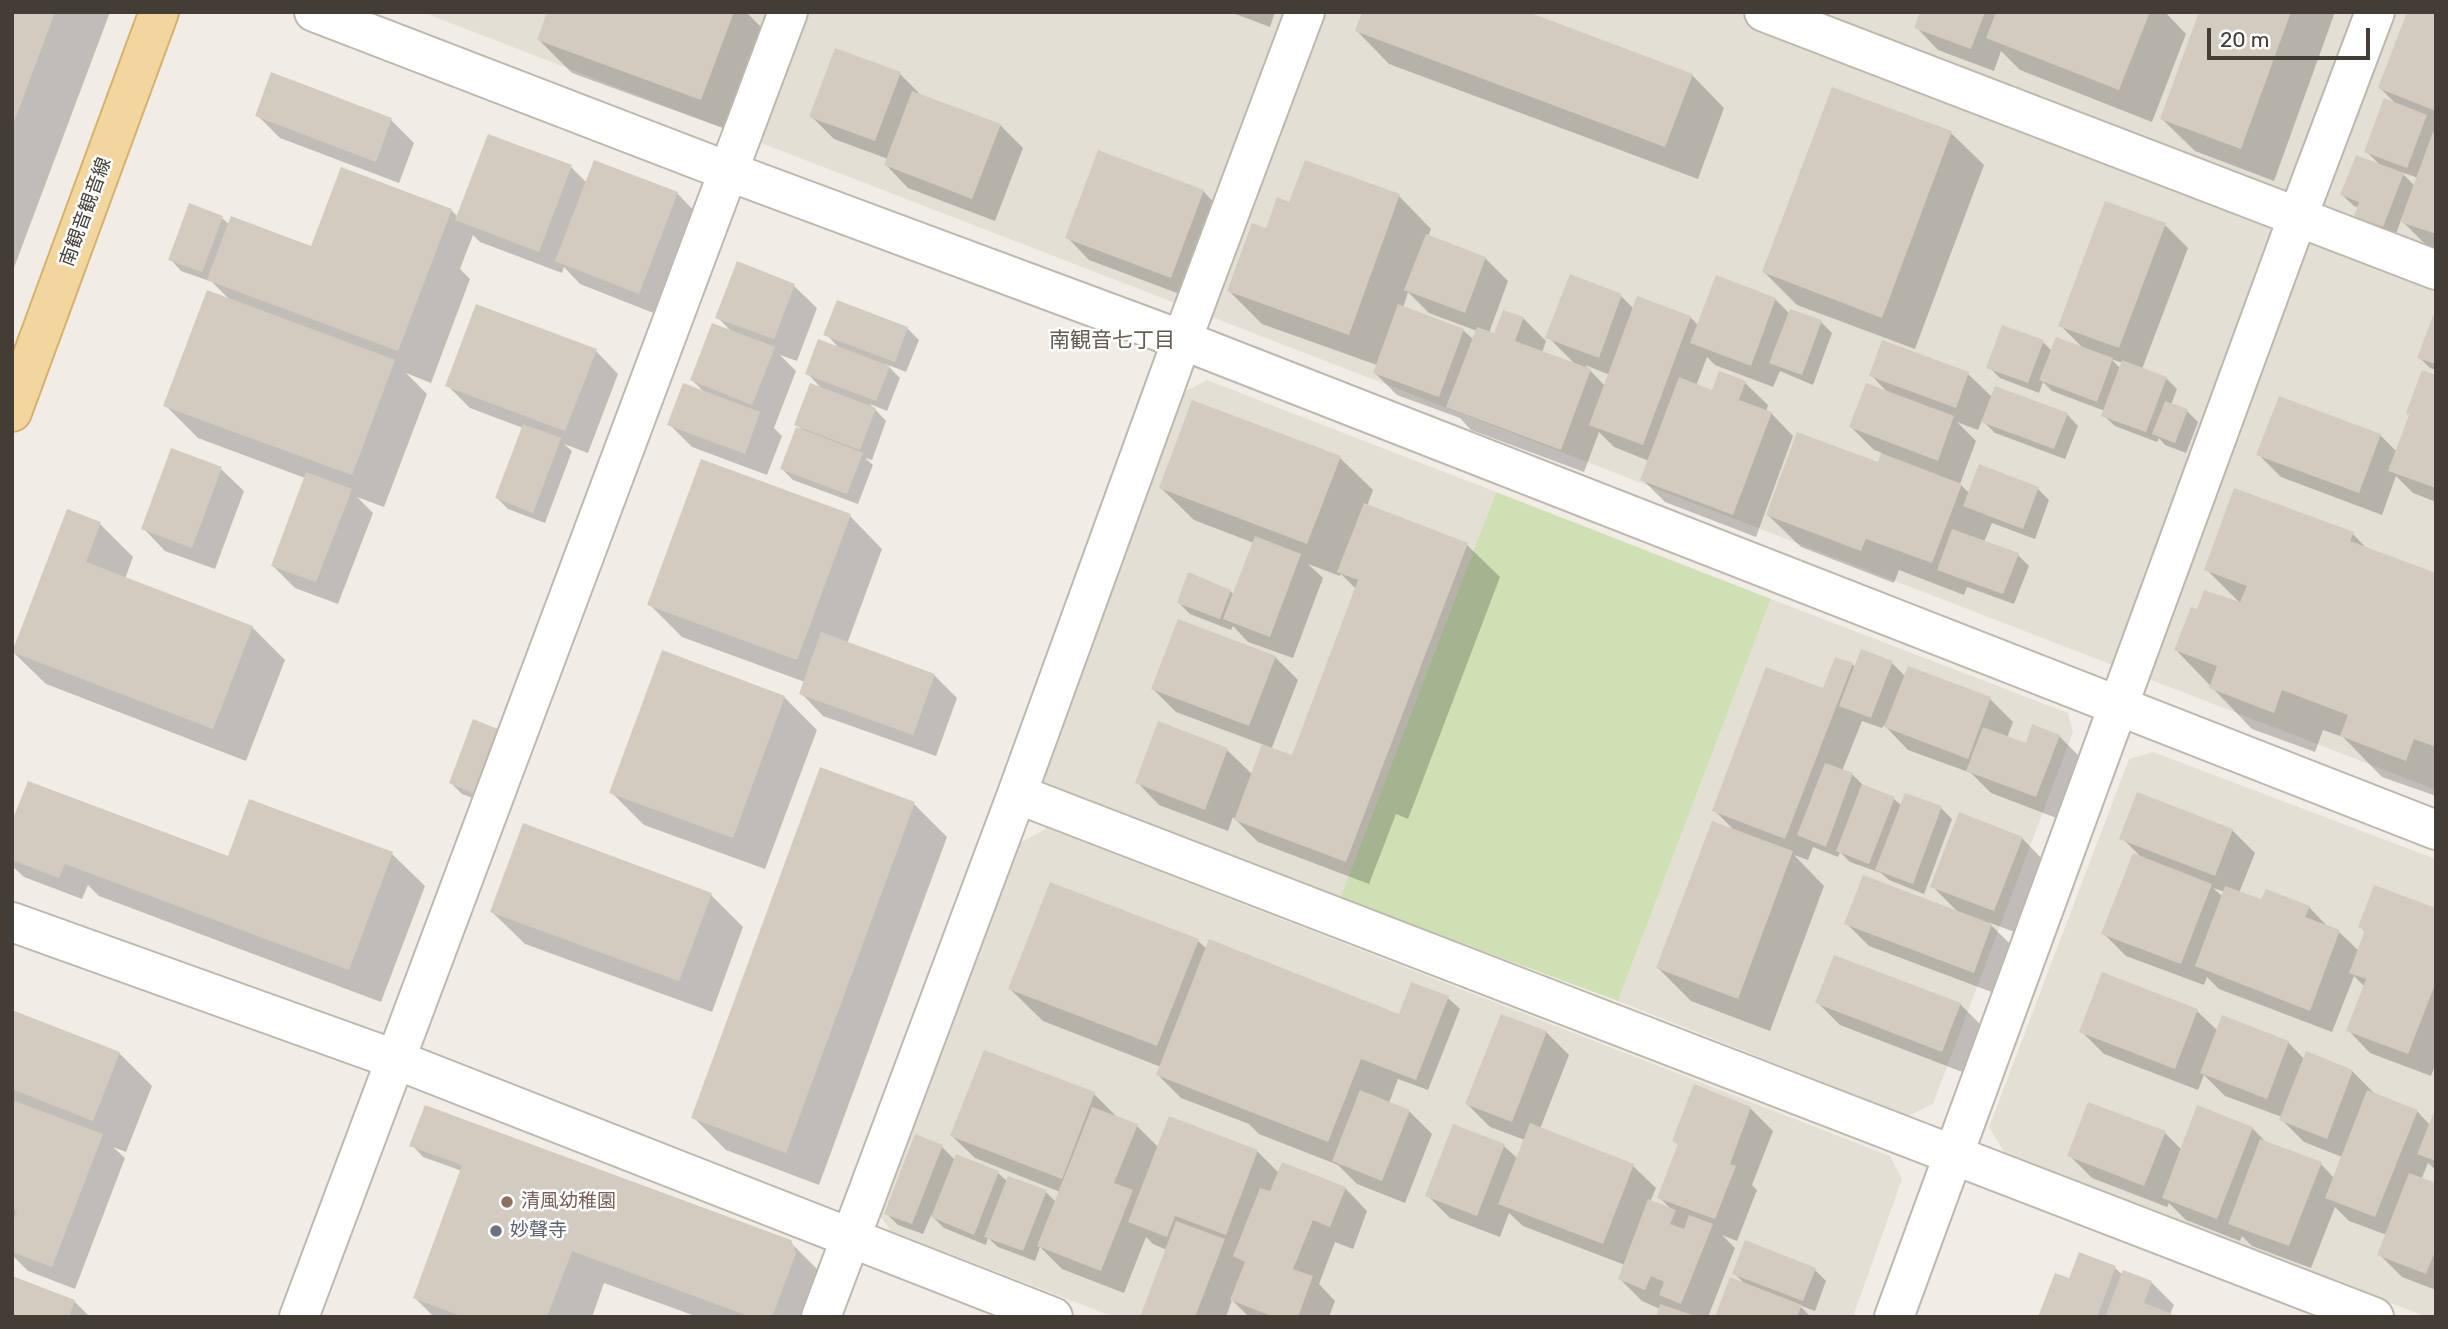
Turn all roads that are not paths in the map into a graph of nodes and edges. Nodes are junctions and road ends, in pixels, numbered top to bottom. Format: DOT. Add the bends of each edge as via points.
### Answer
graph roads {
  1 [pos="159,12"];
  2 [pos="314,12"];
  3 [pos="788,12"];
  4 [pos="1305,12"];
  5 [pos="1764,12"];
  6 [pos="2375,12"];
  7 [pos="730,172"];
  8 [pos="2298,216"];
  9 [pos="2436,270"];
  10 [pos="1182,340"];
  11 [pos="12,412"];
  12 [pos="2119,707"];
  13 [pos="1017,794"];
  14 [pos="2436,830"];
  15 [pos="12,922"];
  16 [pos="394,1059"];
  17 [pos="1953,1156"];
  18 [pos="850,1239"];
  19 [pos="299,1317"];
  20 [pos="821,1317"];
  21 [pos="1053,1317"];
  22 [pos="1894,1317"];
  23 [pos="2374,1317"];
  1 -- 11 [label="main road, 南観音観音線"];
  2 -- 7 [label="street"];
  3 -- 7 [label="street"];
  4 -- 10 [label="street"];
  5 -- 8 [label="street"];
  6 -- 8 [label="street"];
  7 -- 10 [label="street"];
  7 -- 16 [label="street"];
  8 -- 9 [label="street"];
  8 -- 12 [label="street"];
  10 -- 12 [label="street"];
  10 -- 13 [label="street"];
  12 -- 14 [label="street"];
  12 -- 17 [label="street"];
  13 -- 17 [label="street"];
  13 -- 18 [label="street"];
  15 -- 16 [label="street"];
  16 -- 18 [label="street"];
  16 -- 19 [label="street"];
  17 -- 22 [label="street"];
  17 -- 23 [label="street"];
  18 -- 20 [label="street"];
  18 -- 21 [label="street"];
}
